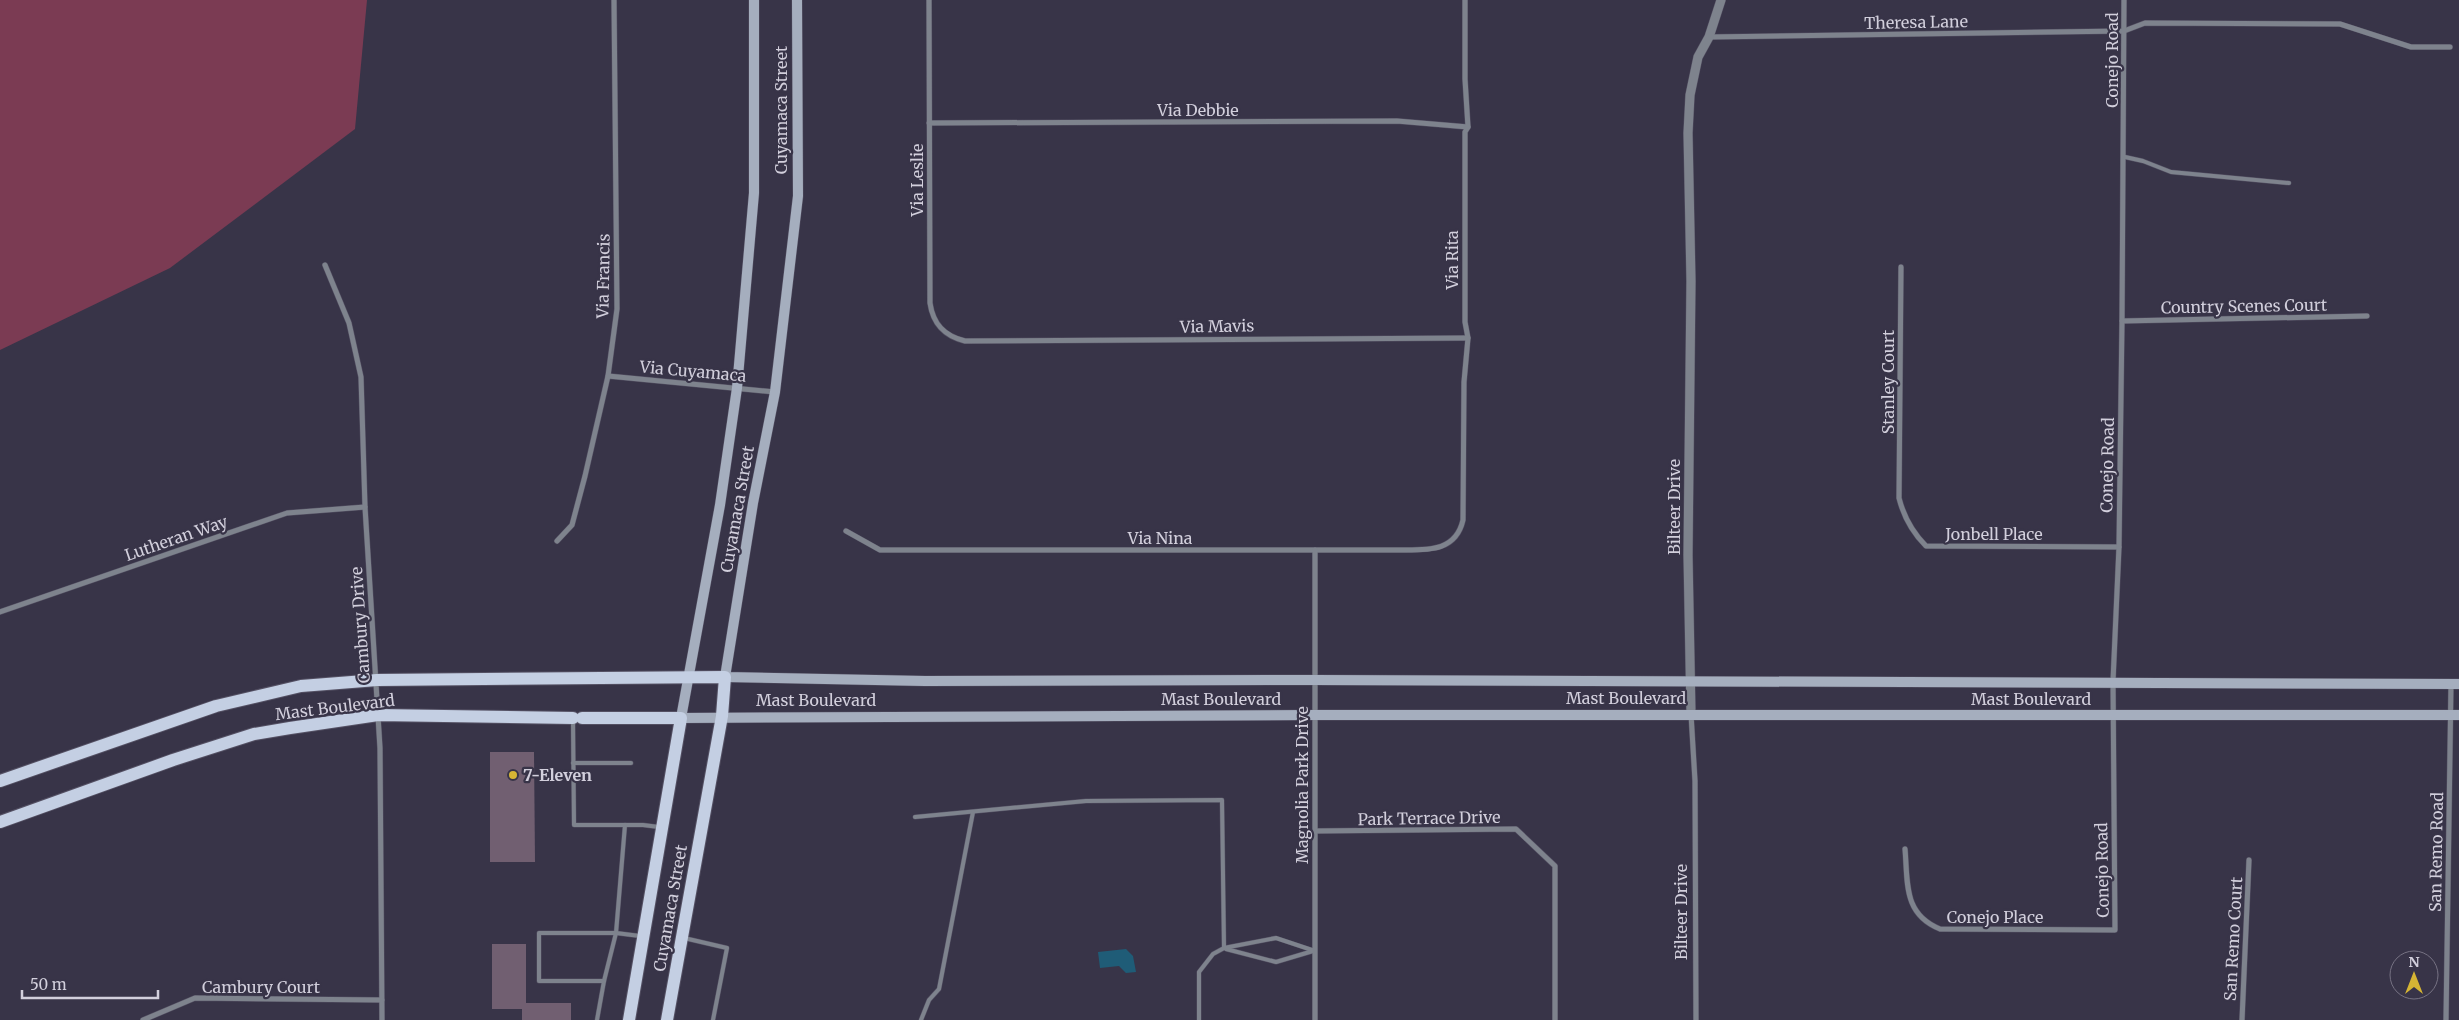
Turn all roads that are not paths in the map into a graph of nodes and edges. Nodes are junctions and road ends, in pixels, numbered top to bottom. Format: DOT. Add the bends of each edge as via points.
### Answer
graph roads {
  1 [pos="614,0"];
  2 [pos="754,0"];
  3 [pos="798,0"];
  4 [pos="929,0"];
  5 [pos="1465,0"];
  6 [pos="1721,0"];
  7 [pos="2124,0"];
  8 [pos="2124,31"];
  9 [pos="1709,37"];
  10 [pos="2450,47"];
  11 [pos="929,123"];
  12 [pos="1468,127"];
  13 [pos="2125,157"];
  14 [pos="2289,183"];
  15 [pos="325,265"];
  16 [pos="1901,267"];
  17 [pos="2367,316"];
  18 [pos="2122,321"];
  19 [pos="1468,338"];
  20 [pos="965,341"];
  21 [pos="608,376"];
  22 [pos="737,388"];
  23 [pos="776,392"];
  24 [pos="1899,498"];
  25 [pos="365,507"];
  26 [pos="1463,520"];
  27 [pos="846,531"];
  28 [pos="556,541"];
  29 [pos="2118,546"];
  30 [pos="1315,550"];
  31 [pos="0,612"];
  32 [pos="725,677"];
  33 [pos="688,678"];
  34 [pos="377,680"];
  35 [pos="1314,680"];
  36 [pos="1690,681"];
  37 [pos="2113,682"];
  38 [pos="2455,684"];
  39 [pos="1691,714"];
  40 [pos="378,715"];
  41 [pos="1314,715"];
  42 [pos="2113,715"];
  43 [pos="2455,715"];
  44 [pos="722,716"];
  45 [pos="577,718"];
  46 [pos="681,718"];
  47 [pos="573,763"];
  48 [pos="630,763"];
  49 [pos="0,781"];
  50 [pos="972,812"];
  51 [pos="914,817"];
  52 [pos="0,822"];
  53 [pos="625,825"];
  54 [pos="662,827"];
  55 [pos="1315,831"];
  56 [pos="1906,849"];
  57 [pos="2249,860"];
  58 [pos="2116,930"];
  59 [pos="616,933"];
  60 [pos="643,936"];
  61 [pos="682,938"];
  62 [pos="1224,948"];
  63 [pos="1315,950"];
  64 [pos="604,981"];
  65 [pos="382,1000"];
  66 [pos="143,1020"];
  67 [pos="382,1020"];
  68 [pos="597,1020"];
  69 [pos="629,1020"];
  70 [pos="667,1020"];
  71 [pos="714,1020"];
  72 [pos="921,1020"];
  73 [pos="1199,1020"];
  74 [pos="1315,1020"];
  75 [pos="1555,1020"];
  76 [pos="1696,1020"];
  77 [pos="2242,1020"];
  78 [pos="2446,1020"];
  1 -- 21 [label="street, Via Francis" via="616,309"];
  2 -- 22 [label="main road, Cuyamaca Street" via="754,194"];
  3 -- 23 [label="main road, Cuyamaca Street" via="798,196"];
  4 -- 11 [label="street, Via Leslie"];
  5 -- 12 [label="street, Via Rita" via="1464,79"];
  6 -- 9 [label="street, Bilteer Drive"];
  7 -- 8 [label="street, Conejo Road"];
  8 -- 9 [label="street, Theresa Lane"];
  8 -- 10 [label="street, Theresa Lane" via="2145,23 2340,24 2412,47"];
  8 -- 13 [label="street, Conejo Road"];
  9 -- 36 [label="street, Bilteer Drive" via="1696,66 1690,95 1688,133"];
  11 -- 12 [label="street, Via Debbie" via="1397,121"];
  11 -- 20 [label="street, Via Leslie" via="931,311 938,326"];
  12 -- 19 [label="street, Via Rita" via="1464,132 1464,322"];
  13 -- 14 [label="lane" via="2171,172"];
  13 -- 18 [label="street, Conejo Road"];
  15 -- 25 [label="street, Cambury Drive" via="349,323 361,377"];
  16 -- 24 [label="street, Stanley Court"];
  17 -- 18 [label="street, Country Scenes Court"];
  18 -- 29 [label="street, Conejo Road"];
  19 -- 20 [label="street, Via Mavis"];
  19 -- 26 [label="street, Via Rita" via="1464,382"];
  21 -- 22 [label="street, Via Cuyamaca"];
  21 -- 28 [label="street, Via Francis" via="572,524"];
  22 -- 23 [label="street, Via Cuyamaca"];
  22 -- 33 [label="main road, Cuyamaca Street"];
  23 -- 32 [label="main road, Cuyamaca Street" via="753,503"];
  24 -- 29 [label="street, Jonbell Place" via="1914,534 1926,546"];
  25 -- 31 [label="street, Lutheran Way" via="288,513"];
  25 -- 34 [label="street, Cambury Drive"];
  26 -- 30 [label="street, Via Nina" via="1454,538 1434,550"];
  27 -- 30 [label="street, Via Nina" via="880,550"];
  29 -- 37 [label="street, Conejo Road"];
  30 -- 35 [label="street, Magnolia Park Drive"];
  32 -- 33 [label="main road, Mast Boulevard"];
  32 -- 35 [label="main road, Mast Boulevard" via="925,681"];
  32 -- 44 [label="main road, Cuyamaca Street"];
  33 -- 34 [label="main road, Mast Boulevard"];
  33 -- 46 [label="main road, Cuyamaca Street"];
  34 -- 40 [label="street, Cambury Drive"];
  34 -- 49 [label="main road, Mast Boulevard" via="301,686 216,706"];
  35 -- 36 [label="main road, Mast Boulevard"];
  35 -- 41 [label="street, Magnolia Park Drive"];
  36 -- 37 [label="main road, Mast Boulevard"];
  36 -- 39 [label="street, Bilteer Drive"];
  37 -- 38 [label="main road, Mast Boulevard"];
  37 -- 42 [label="street, Conejo Road"];
  38 -- 43 [label="street, San Remo Road"];
  39 -- 41 [label="main road, Mast Boulevard"];
  39 -- 42 [label="main road, Mast Boulevard"];
  39 -- 76 [label="street, Bilteer Drive" via="1695,781"];
  40 -- 45 [label="main road, Mast Boulevard"];
  40 -- 52 [label="main road, Mast Boulevard" via="254,734"];
  40 -- 65 [label="street, Cambury Drive"];
  41 -- 44 [label="main road, Mast Boulevard"];
  41 -- 55 [label="street, Magnolia Park Drive"];
  42 -- 43 [label="main road, Mast Boulevard"];
  42 -- 58 [label="street, Conejo Road"];
  43 -- 78 [label="street, San Remo Road"];
  44 -- 46 [label="main road, Mast Boulevard"];
  44 -- 61 [label="main road, Cuyamaca Street"];
  45 -- 46 [label="main road, Mast Boulevard"];
  45 -- 47 [label="lane"];
  46 -- 54 [label="main road, Cuyamaca Street"];
  47 -- 48 [label="lane"];
  47 -- 53 [label="lane" via="574,826"];
  50 -- 51 [label="lane"];
  50 -- 62 [label="lane" via="1086,801 1222,800"];
  50 -- 72 [label="lane" via="940,989 929,1000"];
  53 -- 54 [label="lane"];
  53 -- 59 [label="lane"];
  54 -- 60 [label="main road, Cuyamaca Street"];
  55 -- 63 [label="street, Magnolia Park Drive"];
  55 -- 75 [label="street, Park Terrace Drive" via="1516,829 1555,866"];
  56 -- 58 [label="street, Conejo Place" via="1910,902 1922,919 1940,929"];
  57 -- 77 [label="street, San Remo Court"];
  59 -- 60 [label="lane"];
  59 -- 64 [label="lane"];
  59 -- 64 [label="lane" via="539,933 540,981"];
  60 -- 69 [label="main road, Cuyamaca Street"];
  61 -- 70 [label="main road, Cuyamaca Street"];
  61 -- 71 [label="lane" via="727,948"];
  62 -- 63 [label="lane" via="1276,938"];
  62 -- 63 [label="lane" via="1276,962"];
  62 -- 73 [label="lane" via="1213,954 1199,972"];
  63 -- 74 [label="street, Magnolia Park Drive"];
  64 -- 68 [label="lane"];
  65 -- 66 [label="street, Cambury Court" via="195,998"];
  65 -- 67 [label="street, Cambury Drive"];
}
